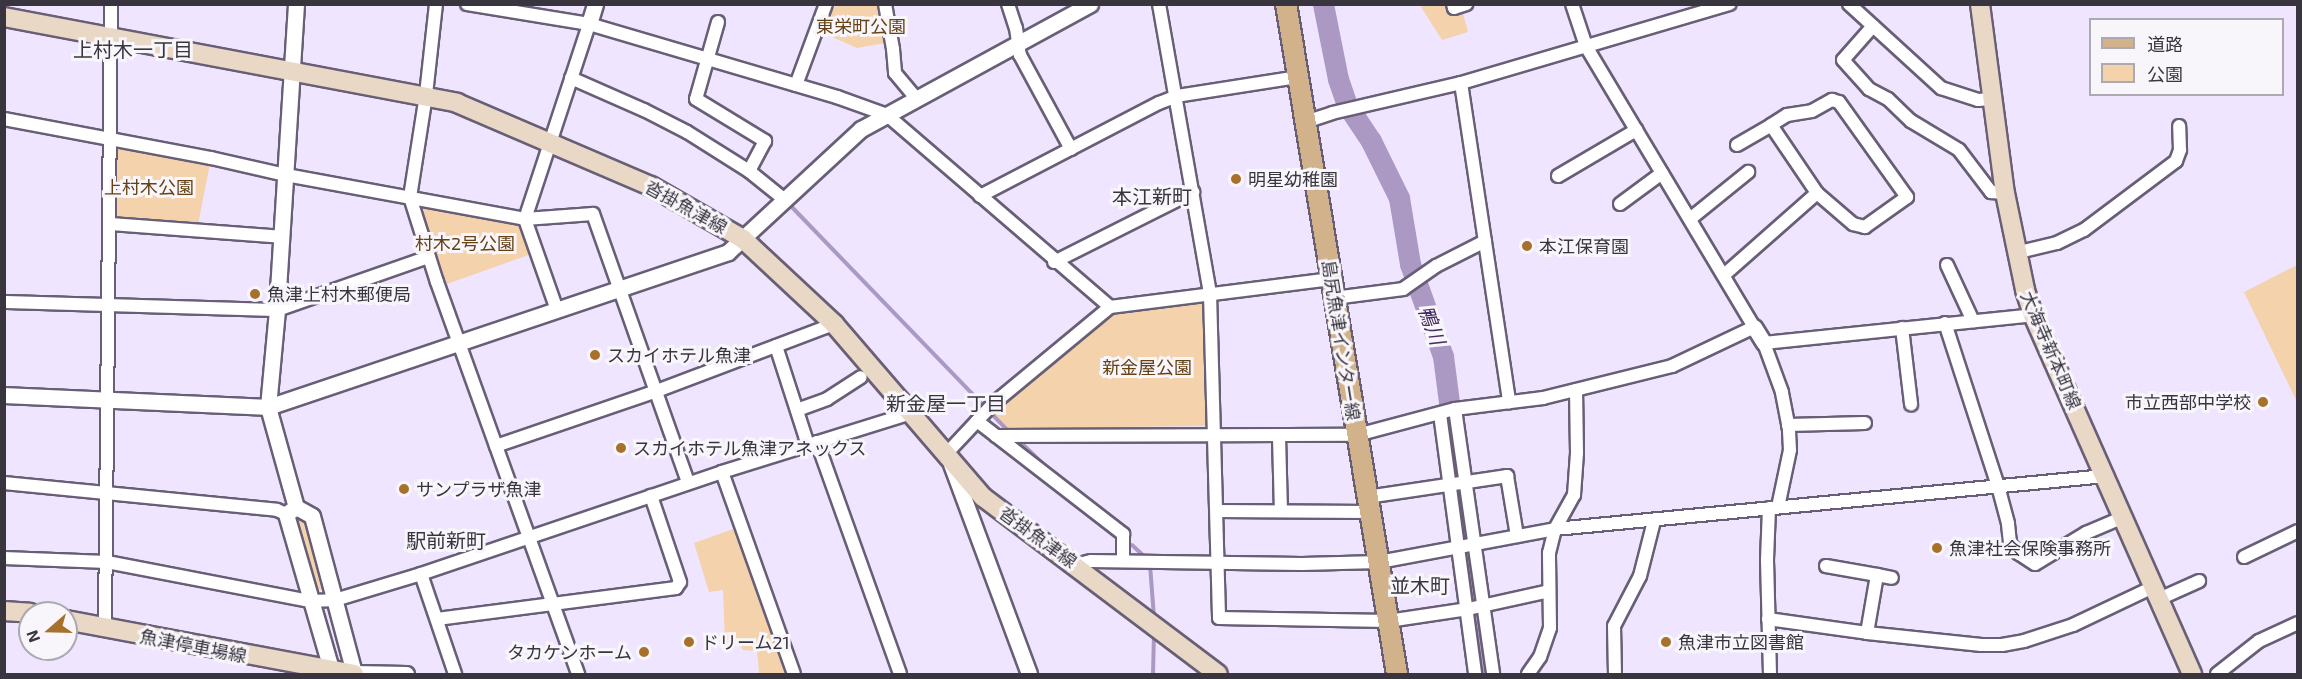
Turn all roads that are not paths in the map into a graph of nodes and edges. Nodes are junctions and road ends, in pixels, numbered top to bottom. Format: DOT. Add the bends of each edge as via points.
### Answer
graph roads {
  1 [pos="111,4"];
  2 [pos="296,4"];
  3 [pos="436,4"];
  4 [pos="467,4"];
  5 [pos="595,4"];
  6 [pos="826,4"];
  7 [pos="885,4"];
  8 [pos="1008,4"];
  9 [pos="1090,4"];
  10 [pos="1159,4"];
  11 [pos="1286,4"];
  12 [pos="1453,4"];
  13 [pos="1466,4"];
  14 [pos="1572,4"];
  15 [pos="1849,4"];
  16 [pos="1980,4"];
  17 [pos="1725,5"];
  18 [pos="4,17"];
  19 [pos="718,22"];
  20 [pos="589,24"];
  21 [pos="1873,26"];
  22 [pos="110,37"];
  23 [pos="1019,44"];
  24 [pos="1586,46"];
  25 [pos="707,58"];
  26 [pos="291,70"];
  27 [pos="1298,77"];
  28 [pos="571,78"];
  29 [pos="1461,83"];
  30 [pos="796,85"];
  31 [pos="426,95"];
  32 [pos="1177,96"];
  33 [pos="1991,99"];
  34 [pos="918,100"];
  35 [pos="887,115"];
  36 [pos="4,119"];
  37 [pos="1305,122"];
  38 [pos="1771,125"];
  39 [pos="2179,126"];
  40 [pos="1636,130"];
  41 [pos="108,139"];
  42 [pos="550,141"];
  43 [pos="1737,146"];
  44 [pos="1071,149"];
  45 [pos="749,171"];
  46 [pos="1748,172"];
  47 [pos="1662,174"];
  48 [pos="286,175"];
  49 [pos="1558,176"];
  50 [pos="1193,192"];
  51 [pos="1817,193"];
  52 [pos="2005,193"];
  53 [pos="980,196"];
  54 [pos="410,197"];
  55 [pos="785,200"];
  56 [pos="1620,204"];
  57 [pos="525,219"];
  58 [pos="1690,219"];
  59 [pos="110,224"];
  60 [pos="282,237"];
  61 [pos="743,239"];
  62 [pos="1485,241"];
  63 [pos="2016,253"];
  64 [pos="428,257"];
  65 [pos="1054,261"];
  66 [pos="1947,266"];
  67 [pos="1724,275"];
  68 [pos="1331,279"];
  69 [pos="619,288"];
  70 [pos="1210,294"];
  71 [pos="1334,298"];
  72 [pos="4,302"];
  73 [pos="108,306"];
  74 [pos="1110,307"];
  75 [pos="277,310"];
  76 [pos="557,310"];
  77 [pos="2033,315"];
  78 [pos="1973,321"];
  79 [pos="1946,323"];
  80 [pos="834,324"];
  81 [pos="1754,327"];
  82 [pos="1902,328"];
  83 [pos="460,342"];
  84 [pos="1764,343"];
  85 [pos="776,346"];
  86 [pos="861,377"];
  87 [pos="1576,390"];
  88 [pos="654,392"];
  89 [pos="4,395"];
  90 [pos="107,399"];
  91 [pos="1509,402"];
  92 [pos="1911,404"];
  93 [pos="268,407"];
  94 [pos="1455,409"];
  95 [pos="797,410"];
  96 [pos="912,413"];
  97 [pos="1440,414"];
  98 [pos="977,421"];
  99 [pos="1865,423"];
  100 [pos="1788,425"];
  101 [pos="1216,435"];
  102 [pos="1357,435"];
  103 [pos="996,436"];
  104 [pos="1279,436"];
  105 [pos="813,443"];
  106 [pos="496,446"];
  107 [pos="947,453"];
  108 [pos="722,471"];
  109 [pos="2105,477"];
  110 [pos="1466,482"];
  111 [pos="4,483"];
  112 [pos="688,483"];
  113 [pos="1450,485"];
  114 [pos="1998,486"];
  115 [pos="107,494"];
  116 [pos="651,496"];
  117 [pos="1369,505"];
  118 [pos="1773,508"];
  119 [pos="291,511"];
  120 [pos="1216,511"];
  121 [pos="1281,511"];
  122 [pos="2122,518"];
  123 [pos="1654,521"];
  124 [pos="1555,529"];
  125 [pos="2298,531"];
  126 [pos="527,536"];
  127 [pos="1517,536"];
  128 [pos="1475,545"];
  129 [pos="1458,548"];
  130 [pos="2244,557"];
  131 [pos="4,558"];
  132 [pos="1123,561"];
  133 [pos="107,562"];
  134 [pos="1217,562"];
  135 [pos="1378,562"];
  136 [pos="1075,565"];
  137 [pos="1826,566"];
  138 [pos="421,574"];
  139 [pos="1877,575"];
  140 [pos="1893,578"];
  141 [pos="2199,581"];
  142 [pos="1549,591"];
  143 [pos="2156,593"];
  144 [pos="335,600"];
  145 [pos="310,601"];
  146 [pos="553,604"];
  147 [pos="1476,607"];
  148 [pos="437,619"];
  149 [pos="1768,619"];
  150 [pos="1388,621"];
  151 [pos="78,622"];
  152 [pos="2298,622"];
  153 [pos="105,628"];
  154 [pos="1867,633"];
  155 [pos="332,672"];
  156 [pos="354,674"];
  157 [pos="406,675"];
  158 [pos="454,675"];
  159 [pos="578,675"];
  160 [pos="794,675"];
  161 [pos="900,675"];
  162 [pos="1029,675"];
  163 [pos="1218,675"];
  164 [pos="1397,675"];
  165 [pos="1475,675"];
  166 [pos="1492,675"];
  167 [pos="1528,675"];
  168 [pos="1615,675"];
  169 [pos="1770,675"];
  170 [pos="2192,675"];
  171 [pos="2217,675"];
  1 -- 22 [label="street"];
  2 -- 26 [label="street"];
  3 -- 31 [label="street"];
  4 -- 20 [label="street"];
  5 -- 20 [label="street"];
  6 -- 30 [label="street"];
  7 -- 34 [label="street" via="895,73"];
  8 -- 23 [label="street"];
  9 -- 23 [label="street"];
  10 -- 32 [label="street"];
  11 -- 27 [label="main road, 島尻魚津インター線"];
  12 -- 13 [label="street" via="1454,8"];
  14 -- 24 [label="street"];
  15 -- 21 [label="street"];
  16 -- 33 [label="main road, 大海寺新本町線"];
  17 -- 24 [label="street"];
  18 -- 22 [label="main road, 沓掛魚津線"];
  19 -- 25 [label="street"];
  20 -- 25 [label="street"];
  20 -- 28 [label="street"];
  21 -- 33 [label="street" via="1941,88 1978,100"];
  21 -- 52 [label="street" via="1843,60 1869,89 1959,150 1991,192"];
  22 -- 26 [label="main road, 沓掛魚津線"];
  22 -- 41 [label="street"];
  23 -- 34 [label="street"];
  23 -- 44 [label="street" via="1020,55"];
  24 -- 29 [label="street"];
  24 -- 40 [label="street"];
  25 -- 30 [label="street"];
  25 -- 45 [label="street" via="696,99 765,141"];
  26 -- 31 [label="main road, 沓掛魚津線"];
  26 -- 48 [label="street"];
  27 -- 32 [label="street"];
  27 -- 37 [label="main road, 島尻魚津インター線"];
  28 -- 42 [label="street"];
  28 -- 45 [label="street" via="687,132"];
  29 -- 37 [label="street"];
  29 -- 62 [label="street"];
  30 -- 35 [label="street"];
  31 -- 42 [label="main road, 沓掛魚津線" via="484,113"];
  31 -- 54 [label="street"];
  32 -- 44 [label="street"];
  32 -- 50 [label="street"];
  33 -- 52 [label="main road, 大海寺新本町線"];
  34 -- 35 [label="street"];
  35 -- 53 [label="street"];
  35 -- 55 [label="street" via="861,129"];
  36 -- 41 [label="street"];
  37 -- 68 [label="main road, 島尻魚津インター線"];
  38 -- 43 [label="street"];
  38 -- 51 [label="street"];
  38 -- 51 [label="street" via="1787,115 1812,111 1832,100 1839,102 1907,197 1865,227 1853,224"];
  39 -- 63 [label="street" via="2180,150 2176,161 2084,230 2057,243"];
  40 -- 47 [label="street"];
  40 -- 49 [label="street"];
  41 -- 48 [label="street"];
  41 -- 59 [label="street"];
  42 -- 57 [label="street"];
  42 -- 61 [label="main road, 沓掛魚津線" via="651,186"];
  44 -- 53 [label="street"];
  45 -- 55 [label="street"];
  46 -- 58 [label="street"];
  47 -- 56 [label="street"];
  47 -- 58 [label="street"];
  48 -- 54 [label="street"];
  48 -- 60 [label="street"];
  50 -- 65 [label="street"];
  50 -- 70 [label="street"];
  51 -- 67 [label="street"];
  52 -- 63 [label="main road, 大海寺新本町線"];
  53 -- 65 [label="street"];
  54 -- 57 [label="street"];
  54 -- 64 [label="street"];
  55 -- 61 [label="street"];
  57 -- 69 [label="street" via="593,214"];
  57 -- 76 [label="street"];
  58 -- 67 [label="street"];
  59 -- 60 [label="street"];
  59 -- 73 [label="street"];
  60 -- 75 [label="street"];
  61 -- 69 [label="street" via="728,252"];
  61 -- 80 [label="main road, 沓掛魚津線"];
  62 -- 71 [label="street" via="1436,266 1403,289"];
  62 -- 91 [label="street"];
  63 -- 77 [label="main road, 大海寺新本町線"];
  64 -- 75 [label="street"];
  64 -- 83 [label="street"];
  65 -- 74 [label="street"];
  66 -- 78 [label="street"];
  67 -- 81 [label="street"];
  68 -- 70 [label="street"];
  68 -- 71 [label="main road, 島尻魚津インター線"];
  69 -- 76 [label="street"];
  69 -- 88 [label="street"];
  70 -- 74 [label="street"];
  70 -- 101 [label="street"];
  71 -- 102 [label="main road, 島尻魚津インター線"];
  72 -- 73 [label="street"];
  73 -- 75 [label="street"];
  73 -- 90 [label="street"];
  74 -- 98 [label="street"];
  75 -- 93 [label="street"];
  76 -- 83 [label="street"];
  77 -- 78 [label="street"];
  77 -- 109 [label="main road, 大海寺新本町線"];
  78 -- 79 [label="street"];
  79 -- 82 [label="street"];
  79 -- 114 [label="street"];
  80 -- 85 [label="street"];
  80 -- 96 [label="main road, 沓掛魚津線"];
  81 -- 84 [label="street"];
  81 -- 87 [label="street" via="1672,366"];
  82 -- 84 [label="street"];
  82 -- 92 [label="street"];
  83 -- 93 [label="street"];
  83 -- 106 [label="street"];
  84 -- 100 [label="street" via="1782,392"];
  85 -- 88 [label="street"];
  85 -- 95 [label="street"];
  86 -- 95 [label="street" via="827,399"];
  87 -- 91 [label="street"];
  87 -- 124 [label="street" via="1574,495"];
  88 -- 106 [label="street"];
  88 -- 112 [label="street"];
  89 -- 90 [label="street"];
  90 -- 93 [label="street"];
  90 -- 115 [label="street"];
  91 -- 94 [label="street"];
  93 -- 119 [label="street"];
  94 -- 97 [label="street"];
  94 -- 110 [label="street"];
  95 -- 105 [label="street"];
  96 -- 105 [label="street"];
  96 -- 107 [label="main road, 沓掛魚津線"];
  97 -- 102 [label="street"];
  97 -- 113 [label="street"];
  98 -- 103 [label="street"];
  98 -- 107 [label="street"];
  99 -- 100 [label="street"];
  100 -- 118 [label="street" via="1790,450"];
  101 -- 103 [label="street"];
  101 -- 104 [label="street"];
  101 -- 120 [label="street"];
  102 -- 104 [label="street"];
  102 -- 117 [label="main road, 島尻魚津インター線"];
  103 -- 132 [label="street" via="1123,534"];
  104 -- 121 [label="street"];
  105 -- 108 [label="street"];
  105 -- 161 [label="street"];
  106 -- 126 [label="street"];
  107 -- 136 [label="main road, 沓掛魚津線" via="983,497"];
  107 -- 162 [label="street"];
  108 -- 112 [label="street"];
  108 -- 160 [label="street"];
  109 -- 114 [label="street"];
  109 -- 122 [label="main road, 大海寺新本町線"];
  110 -- 113 [label="street"];
  110 -- 127 [label="street" via="1507,476"];
  110 -- 128 [label="street"];
  111 -- 115 [label="street"];
  112 -- 116 [label="street"];
  113 -- 117 [label="street"];
  113 -- 129 [label="street"];
  114 -- 118 [label="street"];
  114 -- 122 [label="street" via="2010,544 2035,564"];
  115 -- 119 [label="street"];
  115 -- 133 [label="street"];
  116 -- 126 [label="street"];
  116 -- 146 [label="street" via="680,582 676,588"];
  117 -- 121 [label="street"];
  117 -- 135 [label="main road, 島尻魚津インター線"];
  118 -- 123 [label="street"];
  118 -- 149 [label="street"];
  119 -- 144 [label="street" via="312,516"];
  119 -- 145 [label="street"];
  120 -- 121 [label="street"];
  120 -- 134 [label="street"];
  122 -- 143 [label="main road, 大海寺新本町線"];
  123 -- 124 [label="street"];
  123 -- 168 [label="street" via="1640,576 1614,626"];
  124 -- 127 [label="street"];
  124 -- 142 [label="street" via="1549,553"];
  125 -- 130 [label="street"];
  126 -- 138 [label="street"];
  126 -- 146 [label="street"];
  127 -- 128 [label="street"];
  128 -- 129 [label="street"];
  128 -- 147 [label="street"];
  129 -- 135 [label="street"];
  129 -- 147 [label="street"];
  131 -- 133 [label="street"];
  132 -- 134 [label="street"];
  132 -- 136 [label="street"];
  133 -- 145 [label="street"];
  133 -- 153 [label="street"];
  134 -- 135 [label="street"];
  134 -- 150 [label="street" via="1219,618"];
  135 -- 150 [label="main road, 島尻魚津インター線"];
  136 -- 163 [label="main road, 沓掛魚津線"];
  137 -- 139 [label="street"];
  138 -- 144 [label="street"];
  138 -- 148 [label="street"];
  139 -- 140 [label="street"];
  139 -- 154 [label="street"];
  141 -- 143 [label="street"];
  142 -- 147 [label="street"];
  142 -- 167 [label="street" via="1551,628"];
  143 -- 154 [label="street" via="2024,642 1981,645"];
  143 -- 170 [label="main road, 大海寺新本町線"];
  144 -- 145 [label="street"];
  144 -- 156 [label="street"];
  145 -- 155 [label="street"];
  146 -- 148 [label="street"];
  146 -- 159 [label="street"];
  147 -- 150 [label="street"];
  147 -- 165 [label="street"];
  147 -- 166 [label="street"];
  148 -- 158 [label="street"];
  149 -- 154 [label="street"];
  149 -- 169 [label="street"];
  150 -- 164 [label="main road, 島尻魚津インター線"];
  151 -- 153 [label="main road, 魚津停車場線"];
  152 -- 171 [label="street" via="2259,641"];
  153 -- 155 [label="main road, 魚津停車場線"];
  155 -- 156 [label="main road, 魚津停車場線"];
  156 -- 157 [label="street"];
}
